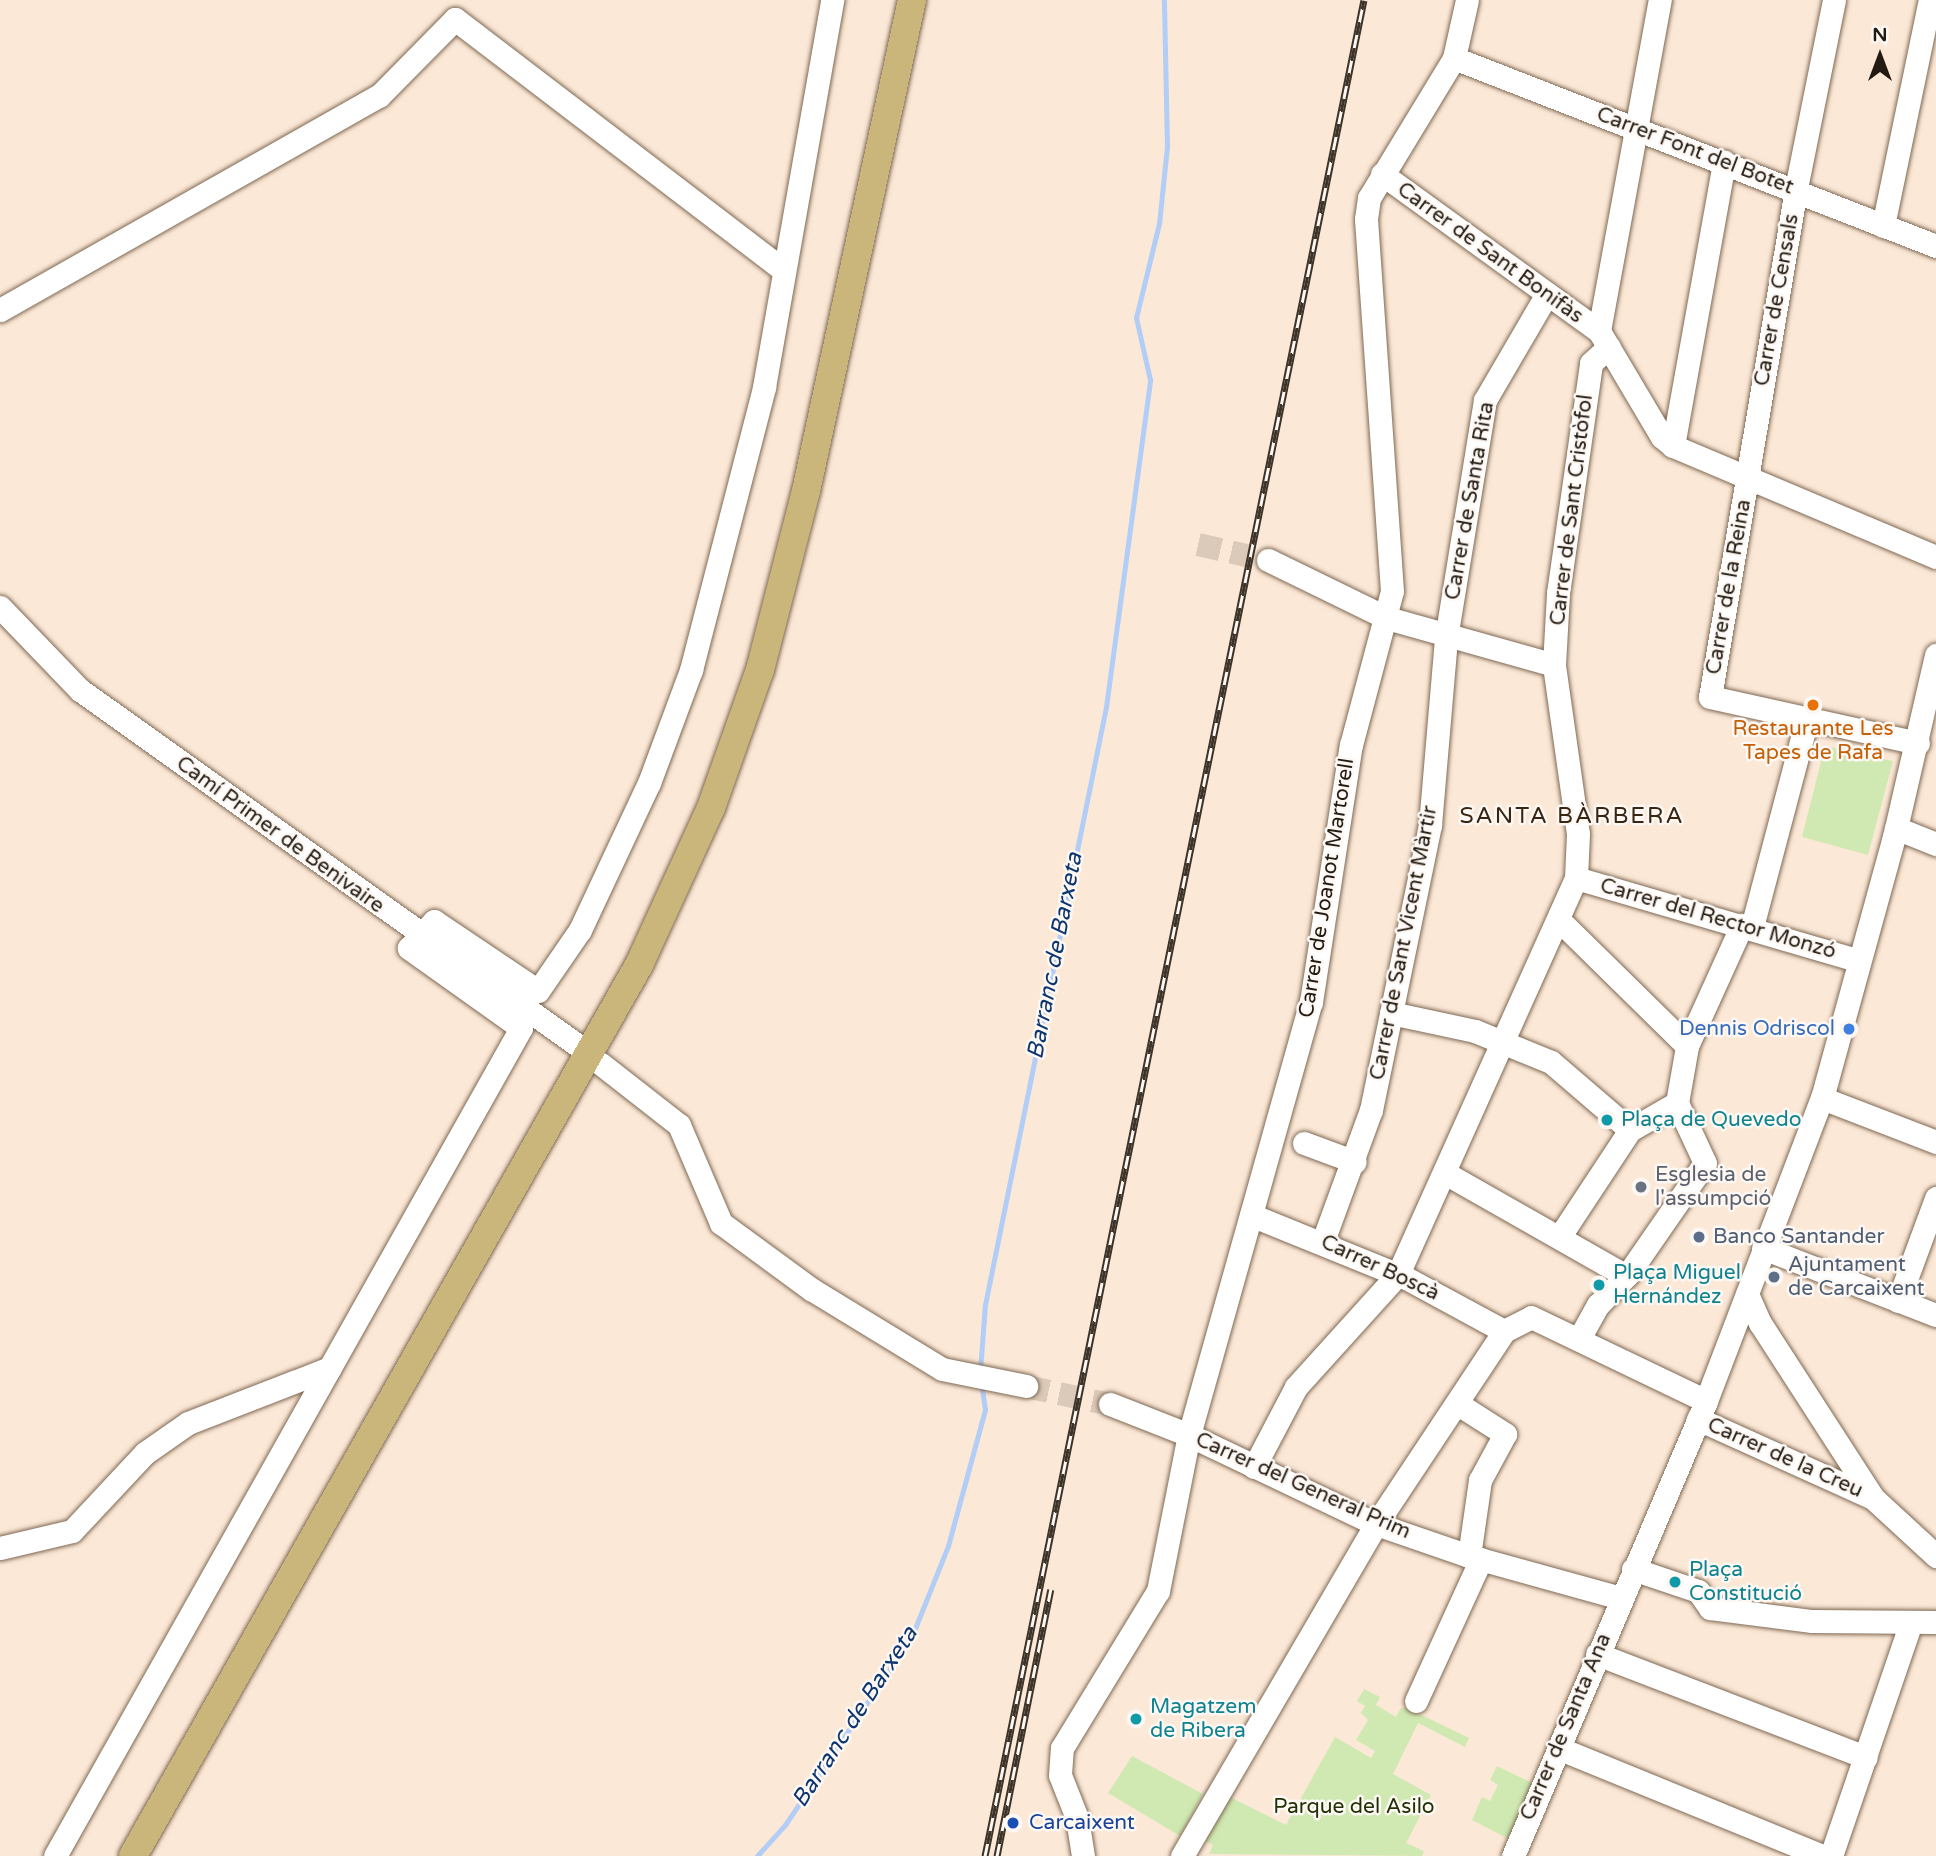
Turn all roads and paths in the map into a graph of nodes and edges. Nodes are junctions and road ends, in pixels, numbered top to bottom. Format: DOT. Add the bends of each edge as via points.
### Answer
graph roads {
  1 [pos="832,0"];
  2 [pos="912,0"];
  3 [pos="1467,0"];
  4 [pos="1660,0"];
  5 [pos="1834,0"];
  6 [pos="1930,0"];
  7 [pos="1454,58"];
  8 [pos="1637,128"];
  9 [pos="1724,162"];
  10 [pos="1382,174"];
  11 [pos="1796,189"];
  12 [pos="1883,226"];
  13 [pos="1936,246"];
  14 [pos="782,269"];
  15 [pos="1547,295"];
  16 [pos="0,310"];
  17 [pos="1604,339"];
  18 [pos="1674,446"];
  19 [pos="1747,477"];
  20 [pos="1936,557"];
  21 [pos="1268,559"];
  22 [pos="0,607"];
  23 [pos="1387,618"];
  24 [pos="1446,638"];
  25 [pos="1936,655"];
  26 [pos="1554,665"];
  27 [pos="1807,719"];
  28 [pos="1918,743"];
  29 [pos="1896,828"];
  30 [pos="1936,844"];
  31 [pos="1576,878"];
  32 [pos="1560,921"];
  33 [pos="1747,926"];
  34 [pos="420,936"];
  35 [pos="1859,961"];
  36 [pos="1391,1013"];
  37 [pos="1505,1043"];
  38 [pos="576,1044"];
  39 [pos="1687,1046"];
  40 [pos="601,1064"];
  41 [pos="1822,1098"];
  42 [pos="1677,1102"];
  43 [pos="1630,1130"];
  44 [pos="1936,1142"];
  45 [pos="1304,1143"];
  46 [pos="1355,1162"];
  47 [pos="1445,1173"];
  48 [pos="1936,1198"];
  49 [pos="1251,1215"];
  50 [pos="1560,1236"];
  51 [pos="1323,1241"];
  52 [pos="1763,1248"];
  53 [pos="1398,1274"];
  54 [pos="1626,1276"];
  55 [pos="1748,1290"];
  56 [pos="1898,1301"];
  57 [pos="1936,1315"];
  58 [pos="1760,1323"];
  59 [pos="1504,1331"];
  60 [pos="1580,1337"];
  61 [pos="1731,1338"];
  62 [pos="330,1368"];
  63 [pos="1026,1386"];
  64 [pos="1110,1404"];
  65 [pos="1458,1404"];
  66 [pos="1702,1410"];
  67 [pos="1189,1435"];
  68 [pos="1254,1467"];
  69 [pos="1873,1498"];
  70 [pos="1376,1524"];
  71 [pos="1932,1545"];
  72 [pos="0,1548"];
  73 [pos="1475,1558"];
  74 [pos="1633,1569"];
  75 [pos="1620,1598"];
  76 [pos="1911,1622"];
  77 [pos="1936,1622"];
  78 [pos="1597,1654"];
  79 [pos="1416,1701"];
  80 [pos="1558,1748"];
  81 [pos="1866,1757"];
  82 [pos="1190,1854"];
  83 [pos="55,1856"];
  84 [pos="133,1856"];
  85 [pos="1083,1856"];
  86 [pos="1513,1856"];
  87 [pos="1823,1856"];
  88 [pos="1831,1856"];
  1 -- 14 [label="street"];
  2 -- 84 [label="main road" via="806,491 760,670 712,808 639,965"];
  3 -- 7 [label="street, Carrer de Joanot Martorell"];
  4 -- 8 [label="street, Carrer de Sant Cristòfol"];
  5 -- 11 [label="street, Carrer de Censals"];
  6 -- 12 [label="street"];
  7 -- 8 [label="street, Carrer Font del Botet"];
  7 -- 10 [label="street, Carrer de Joanot Martorell"];
  8 -- 9 [label="street, Carrer Font del Botet"];
  8 -- 17 [label="street, Carrer de Sant Cristòfol"];
  9 -- 11 [label="street, Carrer Font del Botet"];
  9 -- 18 [label="street"];
  10 -- 15 [label="street, Carrer de Sant Bonifàs"];
  10 -- 23 [label="street, Carrer de Joanot Martorell" via="1369,198 1366,219 1392,592"];
  11 -- 12 [label="street, Carrer Font del Botet"];
  11 -- 19 [label="street, Carrer de Censals"];
  12 -- 13 [label="street, Carrer Font del Botet"];
  14 -- 16 [label="street" via="455,19 379,96"];
  14 -- 34 [label="street" via="764,387 691,670 649,783 580,930 538,991 434,921"];
  15 -- 17 [label="street, Carrer de Sant Bonifàs"];
  15 -- 24 [label="street, Carrer de Santa Rita" via="1485,400"];
  17 -- 18 [label="street" via="1662,437"];
  17 -- 26 [label="street, Carrer de Sant Cristòfol" via="1591,363 1558,593"];
  18 -- 19 [label="street"];
  19 -- 20 [label="street"];
  19 -- 27 [label="street, Carrer de la Reina" via="1710,697"];
  21 -- 23 [label="street"];
  22 -- 34 [label="street, Camí Primer de Benivaire" via="80,690"];
  23 -- 24 [label="street"];
  23 -- 49 [label="street, Carrer de Joanot Martorell" via="1351,744 1311,1002"];
  24 -- 26 [label="street"];
  24 -- 36 [label="street, Carrer de Sant Vicent Màrtir" via="1430,825"];
  25 -- 28 [label="street, Carrer de Santa Ana"];
  26 -- 31 [label="street, Carrer de Sant Cristòfol" via="1578,834"];
  27 -- 28 [label="street"];
  27 -- 33 [label="street"];
  28 -- 29 [label="street, Carrer de Santa Ana"];
  29 -- 30 [label="street"];
  29 -- 35 [label="street, Carrer de Santa Ana"];
  31 -- 32 [label="street, Carrer de Sant Cristòfol"];
  31 -- 33 [label="street, Carrer del Rector Monzó"];
  32 -- 37 [label="street, Carrer de Sant Cristòfol"];
  32 -- 39 [label="street"];
  33 -- 35 [label="street, Carrer del Rector Monzó"];
  33 -- 39 [label="street"];
  34 -- 38 [label="street, Camí Primer de Benivaire"];
  34 -- 62 [label="street" via="409,948 521,1028"];
  35 -- 41 [label="street, Carrer de Santa Ana"];
  36 -- 37 [label="street" via="1475,1031"];
  36 -- 46 [label="street, Carrer de Sant Vicent Màrtir"];
  37 -- 43 [label="street" via="1564,1070"];
  37 -- 47 [label="street, Carrer de Sant Cristòfol"];
  39 -- 42 [label="street"];
  40 -- 63 [label="street" via="679,1125 721,1223 811,1289 942,1369"];
  41 -- 44 [label="street"];
  41 -- 52 [label="street, Carrer de Santa Ana"];
  42 -- 43 [label="street"];
  42 -- 54 [label="street" via="1705,1163"];
  43 -- 50 [label="street"];
  45 -- 46 [label="street"];
  46 -- 51 [label="street, Carrer de Sant Vicent Màrtir"];
  47 -- 50 [label="street"];
  47 -- 53 [label="street, Carrer de Sant Cristòfol"];
  48 -- 56 [label="street"];
  49 -- 51 [label="street, Carrer Boscà"];
  49 -- 67 [label="street, Carrer de Joanot Martorell"];
  50 -- 54 [label="street"];
  51 -- 53 [label="street, Carrer Boscà"];
  52 -- 55 [label="street, Carrer de Santa Ana"];
  52 -- 56 [label="street"];
  53 -- 59 [label="street, Carrer Boscà"];
  53 -- 68 [label="street, Carrer de Sant Cristòfol" via="1296,1387"];
  54 -- 60 [label="street" via="1598,1305"];
  55 -- 58 [label="street"];
  55 -- 61 [label="street, Carrer de Santa Ana"];
  56 -- 57 [label="street"];
  58 -- 61 [label="street" via="1746,1322"];
  58 -- 69 [label="street"];
  59 -- 60 [label="street" via="1531,1317"];
  59 -- 65 [label="street"];
  60 -- 66 [label="street, Carrer de la Creu"];
  61 -- 66 [label="street, Carrer de Santa Ana"];
  62 -- 72 [label="street" via="188,1423 145,1453 72,1531"];
  62 -- 83 [label="street"];
  64 -- 67 [label="street, Carrer del General Prim"];
  65 -- 70 [label="street"];
  65 -- 73 [label="street" via="1505,1434 1480,1480"];
  66 -- 69 [label="street, Carrer de la Creu"];
  66 -- 74 [label="street, Carrer de Santa Ana"];
  67 -- 68 [label="street, Carrer del General Prim"];
  67 -- 85 [label="street, Carrer de Joanot Martorell" via="1158,1591 1060,1756 1060,1775 1077,1818"];
  68 -- 70 [label="street, Carrer del General Prim"];
  69 -- 71 [label="street"];
  70 -- 73 [label="street, Carrer del General Prim"];
  70 -- 82 [label="street"];
  73 -- 75 [label="street, Carrer del General Prim"];
  73 -- 79 [label="street"];
  74 -- 75 [label="street, Carrer de Santa Ana"];
  74 -- 76 [label="street" via="1698,1591 1710,1608 1812,1621"];
  75 -- 78 [label="street, Carrer de Santa Ana"];
  76 -- 77 [label="street"];
  76 -- 81 [label="street"];
  78 -- 80 [label="street, Carrer de Santa Ana"];
  78 -- 81 [label="street"];
  80 -- 86 [label="street, Carrer de Santa Ana"];
  80 -- 87 [label="street"];
  81 -- 88 [label="street"];
}
